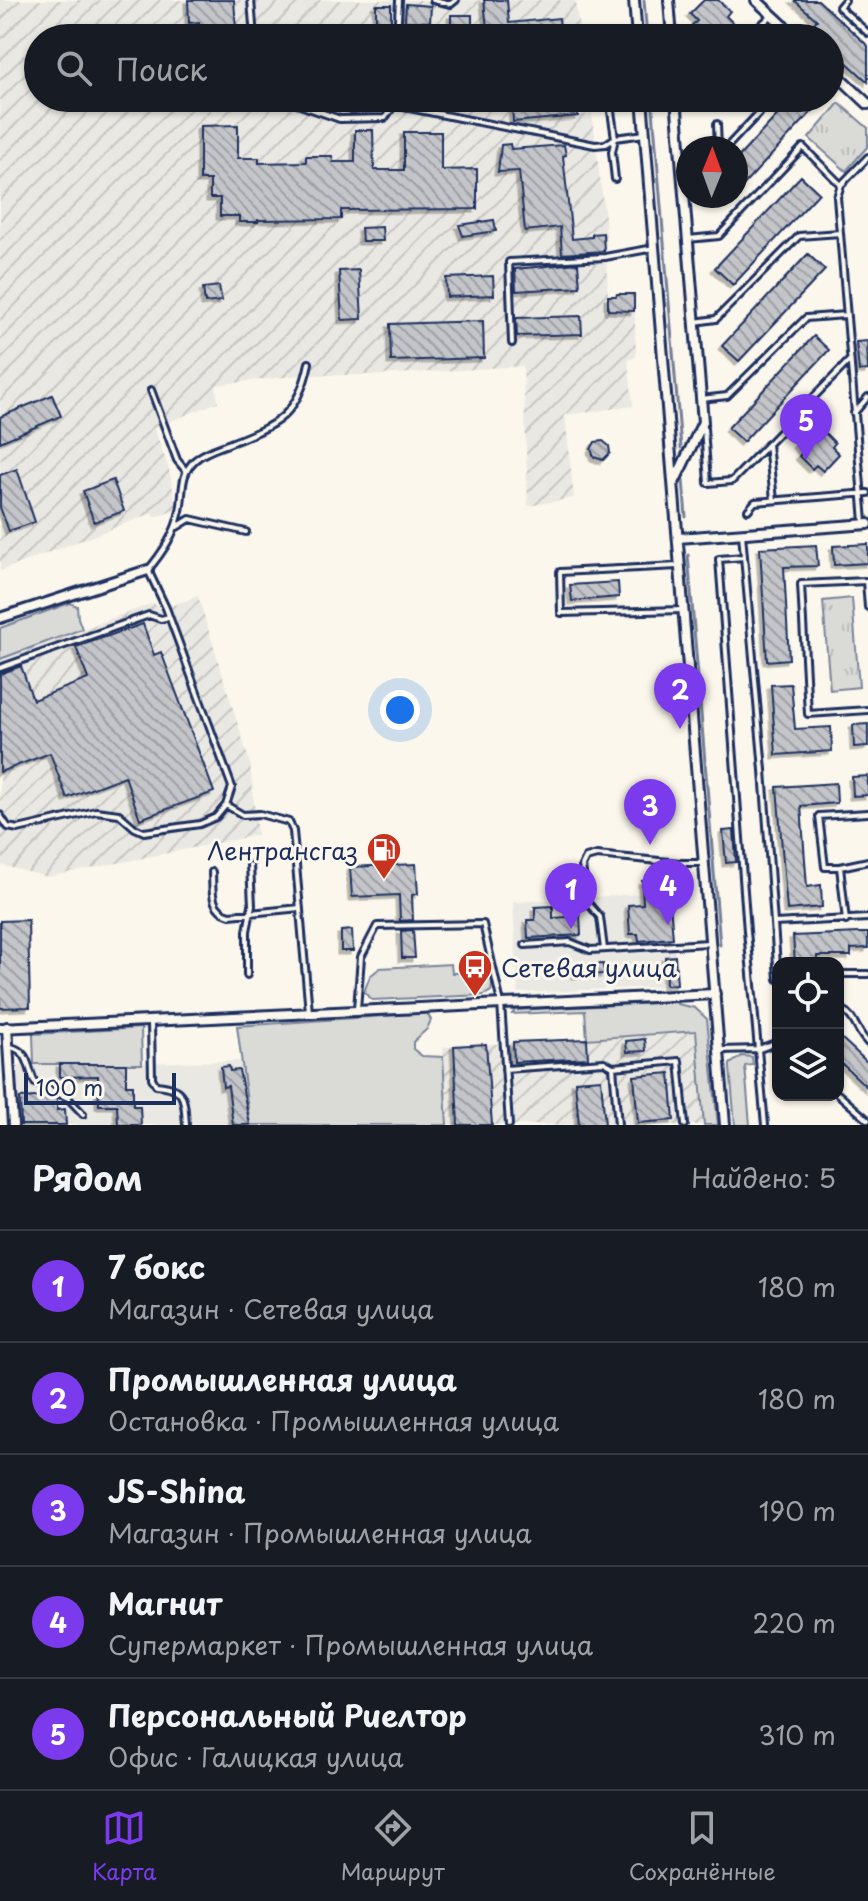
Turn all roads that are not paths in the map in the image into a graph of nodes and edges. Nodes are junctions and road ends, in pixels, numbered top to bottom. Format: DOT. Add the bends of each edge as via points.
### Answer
graph roads {
  1 [pos="251,0"];
  2 [pos="399,0"];
  3 [pos="433,0"];
  4 [pos="456,0"];
  5 [pos="634,0"];
  6 [pos="669,0"];
  7 [pos="845,0"];
  8 [pos="762,2"];
  9 [pos="772,15"];
  10 [pos="253,24"];
  11 [pos="398,24"];
  12 [pos="636,24"];
  13 [pos="671,24"];
  14 [pos="762,24"];
  15 [pos="782,24"];
  16 [pos="868,33"];
  17 [pos="844,81"];
  18 [pos="868,104"];
  19 [pos="320,112"];
  20 [pos="389,112"];
  21 [pos="429,112"];
  22 [pos="611,112"];
  23 [pos="643,112"];
  24 [pos="678,112"];
  25 [pos="760,112"];
  26 [pos="717,124"];
  27 [pos="645,134"];
  28 [pos="681,136"];
  29 [pos="718,136"];
  30 [pos="737,136"];
  31 [pos="615,138"];
  32 [pos="868,157"];
  33 [pos="615,179"];
  34 [pos="841,185"];
  35 [pos="687,208"];
  36 [pos="840,233"];
  37 [pos="688,239"];
  38 [pos="654,248"];
  39 [pos="846,315"];
  40 [pos="695,322"];
  41 [pos="512,343"];
  42 [pos="849,361"];
  43 [pos="309,363"];
  44 [pos="151,390"];
  45 [pos="868,397"];
  46 [pos="701,399"];
  47 [pos="854,413"];
  48 [pos="703,422"];
  49 [pos="768,444"];
  50 [pos="186,471"];
  51 [pos="673,484"];
  52 [pos="868,493"];
  53 [pos="860,494"];
  54 [pos="774,500"];
  55 [pos="748,510"];
  56 [pos="866,524"];
  57 [pos="175,528"];
  58 [pos="246,532"];
  59 [pos="742,533"];
  60 [pos="678,538"];
  61 [pos="744,557"];
  62 [pos="680,566"];
  63 [pos="148,570"];
  64 [pos="868,607"];
  65 [pos="684,610"];
  66 [pos="169,617"];
  67 [pos="0,618"];
  68 [pos="0,668"];
  69 [pos="868,710"];
  70 [pos="226,805"];
  71 [pos="868,813"];
  72 [pos="0,815"];
  73 [pos="868,861"];
  74 [pos="704,863"];
  75 [pos="250,865"];
  76 [pos="840,867"];
  77 [pos="212,872"];
  78 [pos="300,908"];
  79 [pos="251,913"];
  80 [pos="868,918"];
  81 [pos="846,921"];
  82 [pos="774,923"];
  83 [pos="711,943"];
  84 [pos="525,945"];
  85 [pos="604,949"];
  86 [pos="776,957"];
  87 [pos="844,974"];
  88 [pos="868,974"];
  89 [pos="247,975"];
  90 [pos="715,994"];
  91 [pos="501,1003"];
  92 [pos="357,1009"];
  93 [pos="844,1010"];
  94 [pos="309,1012"];
  95 [pos="150,1020"];
  96 [pos="4,1027"];
  97 [pos="868,1043"];
  98 [pos="772,1044"];
  99 [pos="8,1046"];
  100 [pos="759,1049"];
  101 [pos="720,1050"];
  102 [pos="613,1067"];
  103 [pos="505,1069"];
  104 [pos="844,1100"];
  105 [pos="83,1114"];
  106 [pos="867,1123"];
  107 [pos="13,1125"];
  108 [pos="186,1125"];
  109 [pos="509,1125"];
  110 [pos="618,1125"];
  111 [pos="685,1125"];
  112 [pos="725,1125"];
  113 [pos="765,1125"];
  1 -- 10 [label="lane"];
  2 -- 11 [label="lane"];
  3 -- 4 [label="lane"];
  5 -- 12 [label="street"];
  6 -- 13 [label="street"];
  7 -- 16 [label="lane" via="839,7"];
  8 -- 9 [label="street"];
  9 -- 14 [label="lane"];
  9 -- 15 [label="street"];
  17 -- 18 [label="street"];
  19 -- 20 [label="lane" via="340,119 385,118"];
  21 -- 31 [label="lane" via="595,145"];
  22 -- 31 [label="lane"];
  23 -- 27 [label="street"];
  24 -- 28 [label="street"];
  25 -- 30 [label="lane"];
  26 -- 29 [label="lane"];
  27 -- 31 [label="lane"];
  27 -- 38 [label="street"];
  31 -- 33 [label="lane"];
  32 -- 34 [label="lane"];
  34 -- 36 [label="lane"];
  34 -- 37 [label="lane" via="803,147 719,236"];
  35 -- 37 [label="street"];
  36 -- 39 [label="lane"];
  36 -- 40 [label="lane" via="799,236 716,319"];
  37 -- 40 [label="street"];
  38 -- 41 [label="lane" via="605,257 509,262"];
  38 -- 51 [label="street"];
  39 -- 42 [label="lane"];
  39 -- 46 [label="lane" via="806,318 727,396"];
  40 -- 46 [label="street"];
  42 -- 47 [label="lane"];
  42 -- 49 [label="lane"];
  43 -- 50 [label="lane" via="304,384 284,418 206,453"];
  44 -- 50 [label="lane"];
  45 -- 47 [label="lane"];
  46 -- 48 [label="street"];
  47 -- 53 [label="lane"];
  48 -- 49 [label="lane" via="708,483 732,481"];
  48 -- 51 [label="street"];
  49 -- 54 [label="lane"];
  50 -- 57 [label="lane"];
  51 -- 60 [label="street"];
  52 -- 53 [label="lane"];
  53 -- 54 [label="lane"];
  53 -- 56 [label="lane"];
  54 -- 55 [label="lane" via="755,502"];
  56 -- 59 [label="street"];
  57 -- 58 [label="lane" via="190,519"];
  57 -- 63 [label="lane"];
  59 -- 60 [label="street"];
  59 -- 61 [label="lane"];
  60 -- 62 [label="street"];
  61 -- 82 [label="lane"];
  61 -- 100 [label="lane" via="719,559"];
  62 -- 65 [label="street"];
  62 -- 65 [label="lane" via="560,572 561,613"];
  63 -- 66 [label="lane"];
  63 -- 67 [label="street"];
  64 -- 69 [label="lane" via="866,581 801,584 808,714"];
  65 -- 74 [label="street"];
  66 -- 68 [label="lane" via="149,615"];
  66 -- 70 [label="lane" via="232,787"];
  70 -- 72 [label="lane" via="200,824 144,832 110,811 18,829 8,827"];
  70 -- 78 [label="lane" via="243,815 289,822"];
  71 -- 76 [label="lane" via="819,816 825,867"];
  73 -- 76 [label="lane"];
  74 -- 83 [label="street"];
  74 -- 85 [label="lane" via="586,858 582,866 587,902 600,917"];
  75 -- 79 [label="lane"];
  76 -- 81 [label="lane"];
  77 -- 79 [label="lane" via="216,908 230,915"];
  78 -- 79 [label="lane"];
  78 -- 94 [label="lane"];
  79 -- 89 [label="lane"];
  80 -- 81 [label="lane"];
  81 -- 82 [label="lane"];
  82 -- 86 [label="lane"];
  83 -- 85 [label="lane"];
  83 -- 90 [label="street"];
  84 -- 85 [label="lane" via="570,942"];
  87 -- 88 [label="lane"];
  90 -- 91 [label="street"];
  90 -- 101 [label="street"];
  91 -- 92 [label="street"];
  91 -- 92 [label="lane" via="483,924 377,926 361,957"];
  91 -- 103 [label="lane"];
  92 -- 94 [label="street"];
  93 -- 97 [label="lane"];
  94 -- 95 [label="street"];
  95 -- 96 [label="street"];
  95 -- 108 [label="lane" via="152,1078 156,1085 178,1090"];
  96 -- 99 [label="street"];
  98 -- 100 [label="lane"];
  99 -- 105 [label="lane" via="26,1055 35,1083 68,1098"];
  99 -- 107 [label="street"];
  100 -- 101 [label="lane"];
  100 -- 113 [label="lane"];
  101 -- 112 [label="street"];
  102 -- 103 [label="lane" via="604,1062"];
  102 -- 110 [label="lane"];
  102 -- 111 [label="lane" via="679,1061"];
  103 -- 109 [label="lane"];
  104 -- 106 [label="lane"];
}
